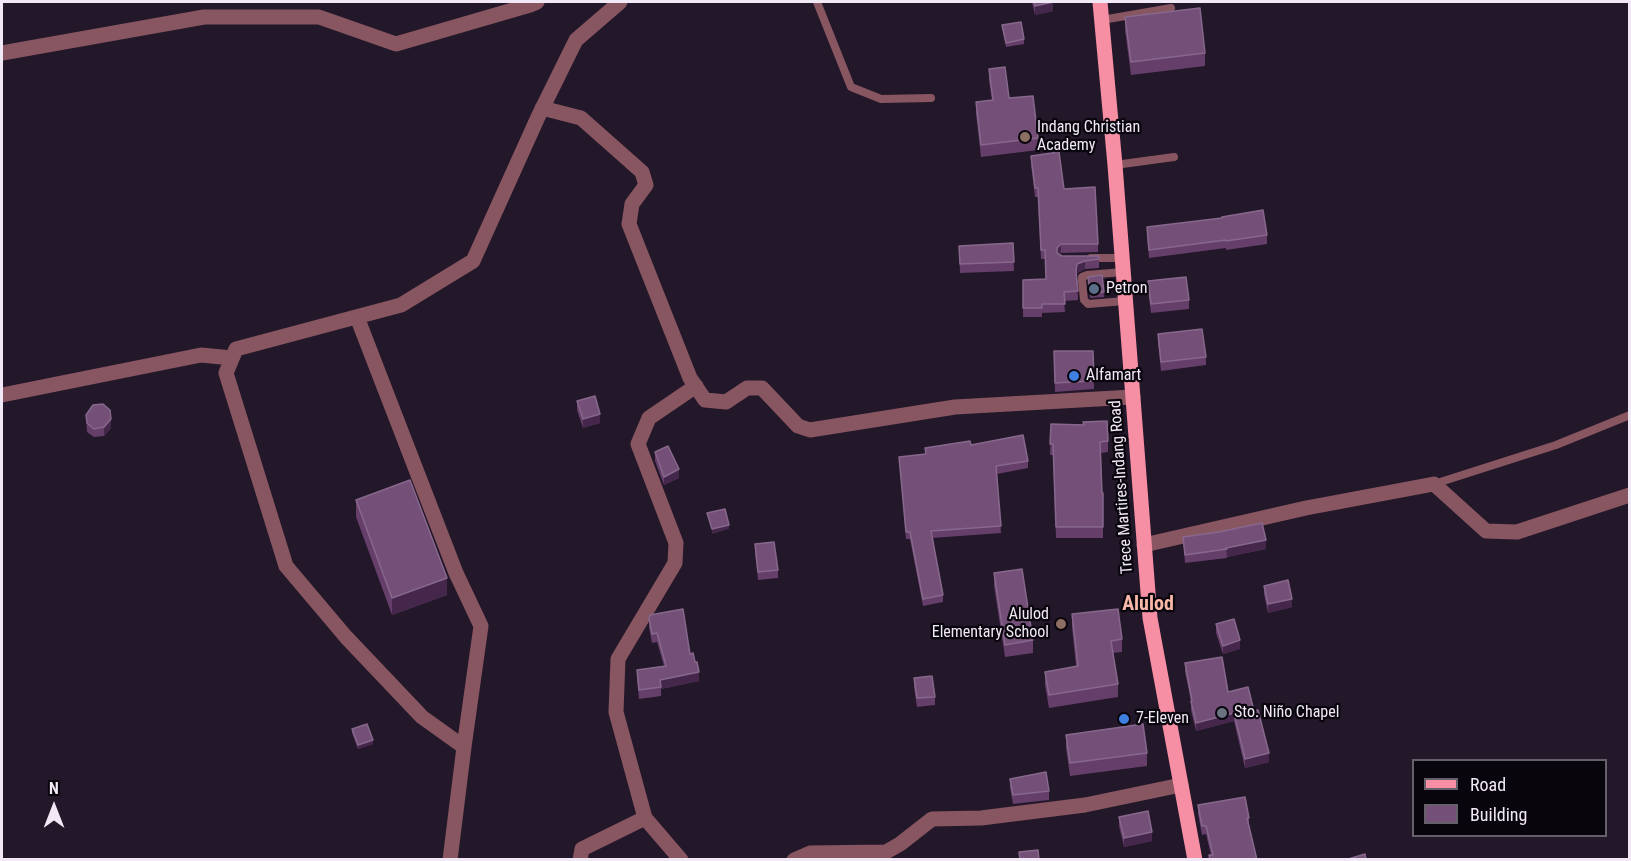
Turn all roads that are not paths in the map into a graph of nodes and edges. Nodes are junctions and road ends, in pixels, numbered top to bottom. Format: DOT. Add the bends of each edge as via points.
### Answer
graph roads {
  1 [pos="537,2"];
  2 [pos="620,2"];
  3 [pos="817,2"];
  4 [pos="1100,2"];
  5 [pos="1171,8"];
  6 [pos="1102,20"];
  7 [pos="2,53"];
  8 [pos="931,98"];
  9 [pos="542,108"];
  10 [pos="1174,157"];
  11 [pos="1115,165"];
  12 [pos="1082,259"];
  13 [pos="1123,265"];
  14 [pos="1125,301"];
  15 [pos="357,317"];
  16 [pos="232,358"];
  17 [pos="696,386"];
  18 [pos="2,395"];
  19 [pos="1133,397"];
  20 [pos="1629,415"];
  21 [pos="1434,484"];
  22 [pos="1629,495"];
  23 [pos="1144,544"];
  24 [pos="464,747"];
  25 [pos="1181,785"];
  26 [pos="645,818"];
  27 [pos="1192,859"];
  28 [pos="450,860"];
  29 [pos="580,860"];
  30 [pos="681,860"];
  31 [pos="794,860"];
  1 -- 7 [label="street" via="396,44 319,17 204,17"];
  2 -- 9 [label="street" via="576,40"];
  3 -- 8 [label="lane" via="851,87 881,99"];
  4 -- 6 [label="main road, Trece Martires-Indang Road"];
  5 -- 6 [label="lane"];
  6 -- 11 [label="main road, Trece Martires-Indang Road"];
  9 -- 15 [label="street" via="472,261 401,305"];
  9 -- 17 [label="street" via="581,118 642,172 646,185 632,204 628,224"];
  10 -- 11 [label="lane"];
  11 -- 13 [label="main road, Trece Martires-Indang Road"];
  12 -- 13 [label="lane"];
  13 -- 14 [label="main road, Trece Martires-Indang Road"];
  13 -- 14 [label="lane" via="1087,274 1082,280 1088,304"];
  14 -- 19 [label="main road, Trece Martires-Indang Road"];
  15 -- 16 [label="street" via="236,349"];
  15 -- 24 [label="street" via="456,573 481,626"];
  16 -- 18 [label="street" via="201,355"];
  16 -- 24 [label="street" via="226,373 286,566 422,717"];
  17 -- 19 [label="street" via="705,400 726,402 747,388 762,388 798,426 810,430 955,406"];
  17 -- 26 [label="street" via="649,418 638,444 676,543 675,563 618,659 616,712"];
  19 -- 23 [label="main road, Trece Martires-Indang Road"];
  20 -- 21 [label="lane" via="1556,445"];
  21 -- 22 [label="street" via="1486,531 1517,532"];
  21 -- 23 [label="street"];
  23 -- 25 [label="main road, Trece Martires-Indang Road" via="1150,618"];
  24 -- 28 [label="street"];
  25 -- 27 [label="main road, Trece Martires-Indang Road"];
  25 -- 31 [label="street" via="1085,805 981,818 932,819 886,852 810,853"];
  26 -- 29 [label="street" via="582,849"];
  26 -- 30 [label="street"];
}
